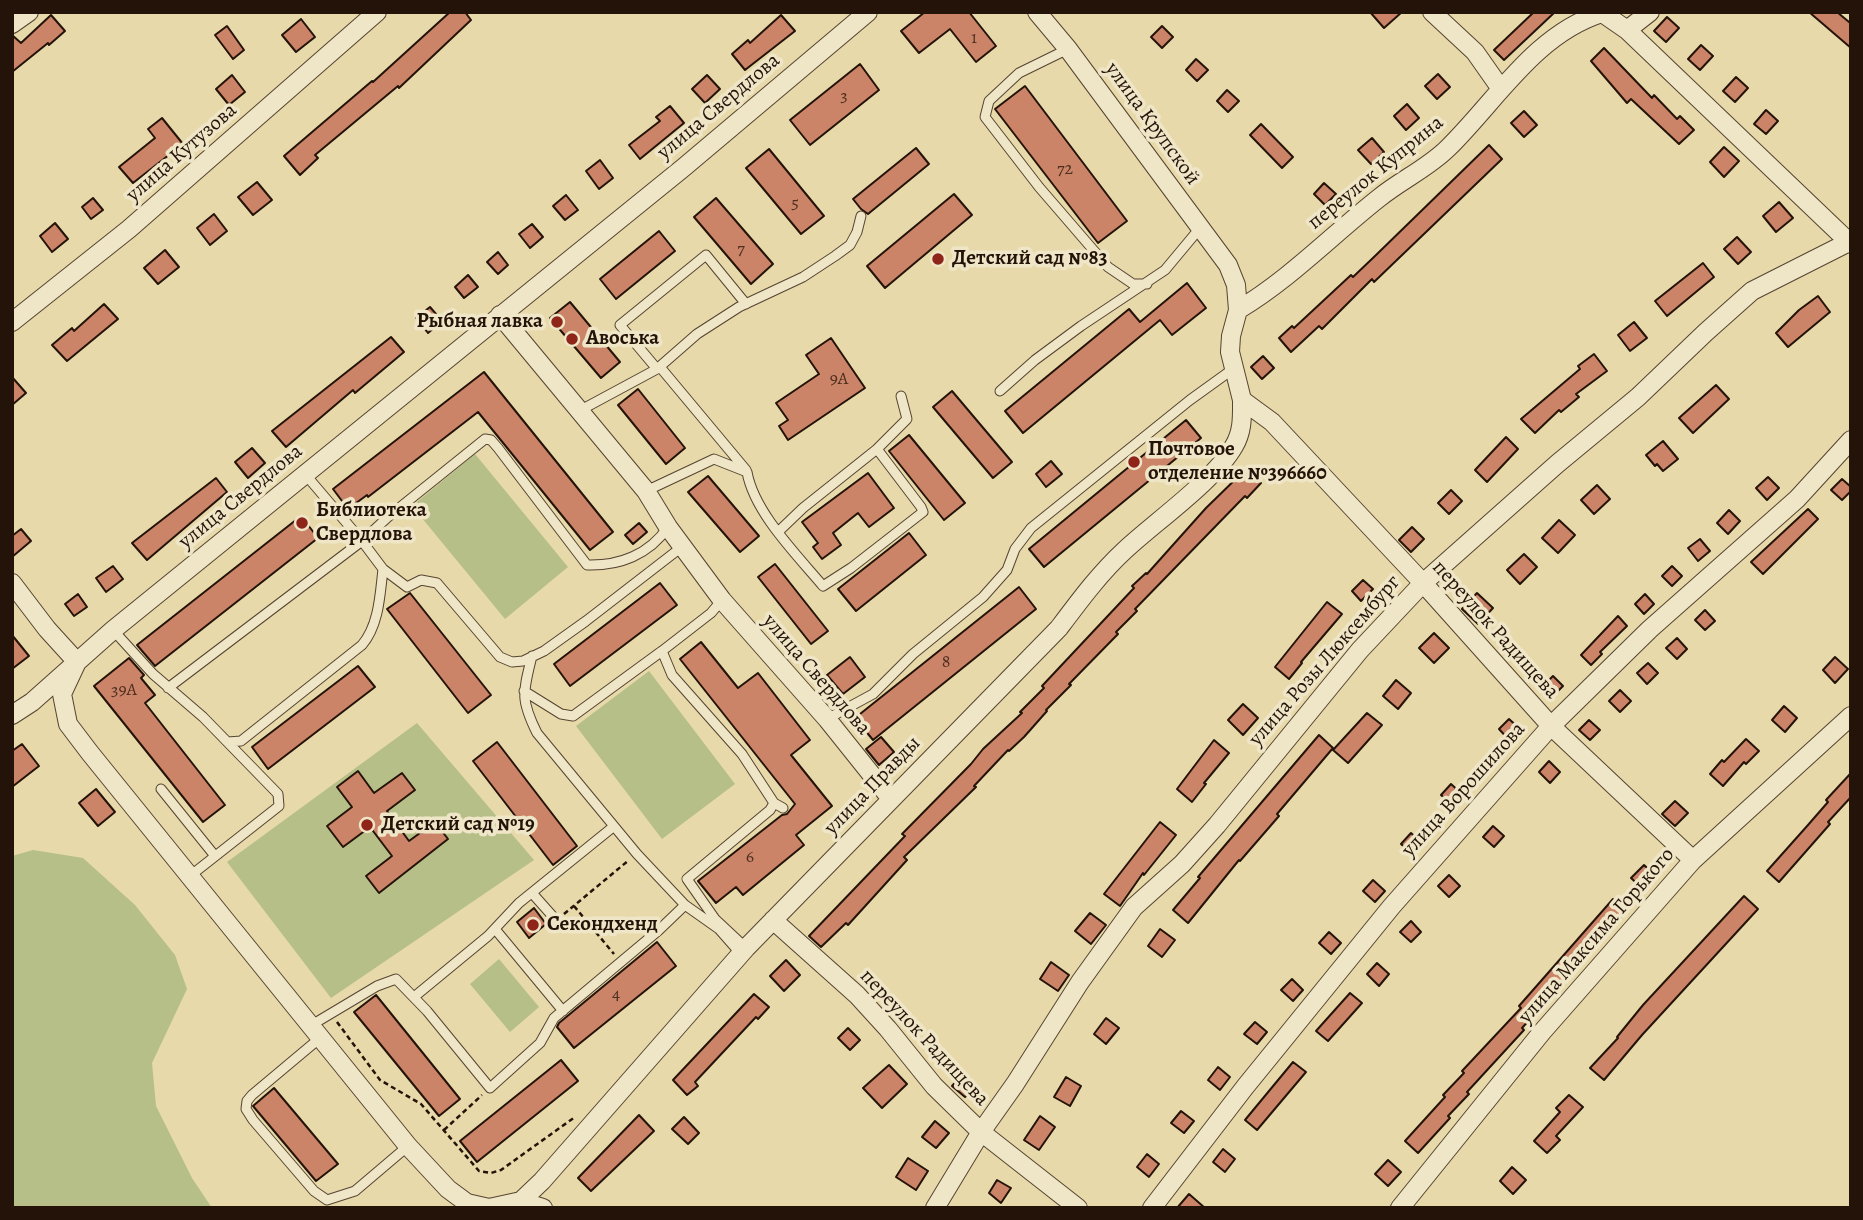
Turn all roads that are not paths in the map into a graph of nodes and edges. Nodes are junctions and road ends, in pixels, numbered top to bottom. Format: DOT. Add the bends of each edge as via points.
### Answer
graph roads {
  1 [pos="29,12"];
  2 [pos="377,12"];
  3 [pos="867,12"];
  4 [pos="1037,12"];
  5 [pos="1052,12"];
  6 [pos="1432,12"];
  7 [pos="1650,12"];
  8 [pos="1602,13"];
  9 [pos="12,24"];
  10 [pos="1627,30"];
  11 [pos="1054,33"];
  12 [pos="1068,49"];
  13 [pos="1501,89"];
  14 [pos="861,216"];
  15 [pos="1200,228"];
  16 [pos="1851,242"];
  17 [pos="1147,284"];
  18 [pos="746,304"];
  19 [pos="1238,310"];
  20 [pos="500,315"];
  21 [pos="12,323"];
  22 [pos="658,368"];
  23 [pos="1233,369"];
  24 [pos="1000,391"];
  25 [pos="901,396"];
  26 [pos="1242,400"];
  27 [pos="579,411"];
  28 [pos="1851,440"];
  29 [pos="877,449"];
  30 [pos="747,472"];
  31 [pos="305,474"];
  32 [pos="646,491"];
  33 [pos="668,527"];
  34 [pos="779,531"];
  35 [pos="362,541"];
  36 [pos="683,546"];
  37 [pos="383,569"];
  38 [pos="12,583"];
  39 [pos="1423,583"];
  40 [pos="722,600"];
  41 [pos="113,630"];
  42 [pos="662,651"];
  43 [pos="532,656"];
  44 [pos="76,662"];
  45 [pos="168,688"];
  46 [pos="524,691"];
  47 [pos="12,715"];
  48 [pos="1851,716"];
  49 [pos="827,719"];
  50 [pos="1551,726"];
  51 [pos="228,742"];
  52 [pos="161,789"];
  53 [pos="891,799"];
  54 [pos="613,827"];
  55 [pos="215,856"];
  56 [pos="1693,860"];
  57 [pos="188,877"];
  58 [pos="532,893"];
  59 [pos="685,905"];
  60 [pos="556,920"];
  61 [pos="773,920"];
  62 [pos="495,929"];
  63 [pos="744,951"];
  64 [pos="414,997"];
  65 [pos="563,1011"];
  66 [pos="315,1032"];
  67 [pos="981,1132"];
  68 [pos="408,1146"];
  69 [pos="542,1181"];
  70 [pos="521,1201"];
  71 [pos="489,1208"];
  72 [pos="543,1208"];
  73 [pos="552,1208"];
  74 [pos="935,1208"];
  75 [pos="1078,1208"];
  76 [pos="1152,1208"];
  77 [pos="1400,1208"];
  1 -- 9 [label="street"];
  2 -- 21 [label="street, улица Кутузова" via="129,229"];
  3 -- 20 [label="street, улица Свердлова"];
  4 -- 11 [label="street, улица Крупской"];
  5 -- 11 [label="street"];
  6 -- 13 [label="street" via="1475,52"];
  7 -- 10 [label="street"];
  8 -- 10 [label="street"];
  8 -- 13 [label="street, переулок Куприна" via="1558,35"];
  10 -- 16 [label="street"];
  11 -- 12 [label="street, улица Крупской"];
  12 -- 15 [label="street, улица Крупской"];
  12 -- 17 [label="lane" via="1019,73 989,101 985,117 1108,267 1133,285"];
  13 -- 19 [label="street, переулок Куприна" via="1447,150 1380,197 1286,278"];
  14 -- 18 [label="lane" via="850,244 835,256"];
  15 -- 17 [label="lane"];
  15 -- 19 [label="street, улица Крупской" via="1228,265"];
  16 -- 39 [label="street, улица Розы Люксембург" via="1752,291 1638,397"];
  17 -- 24 [label="lane" via="1081,326"];
  18 -- 22 [label="lane" via="696,334"];
  18 -- 22 [label="lane" via="706,256 620,325"];
  19 -- 23 [label="street" via="1231,336"];
  20 -- 27 [label="street, улица Свердлова"];
  20 -- 31 [label="street, улица Свердлова"];
  22 -- 27 [label="lane"];
  22 -- 30 [label="lane"];
  23 -- 26 [label="street"];
  23 -- 49 [label="lane" via="1031,528 1007,570 983,597 912,654 873,695"];
  25 -- 29 [label="lane" via="907,419"];
  26 -- 39 [label="street, переулок Радищева" via="1272,422"];
  26 -- 53 [label="street, улица Правды" via="1242,427 1234,447 1209,476 1124,551 1059,628"];
  27 -- 32 [label="street, улица Свердлова"];
  28 -- 50 [label="street, улица Ворошилова" via="1797,499 1650,629"];
  29 -- 34 [label="lane"];
  29 -- 34 [label="lane" via="923,512 823,586"];
  30 -- 32 [label="lane" via="714,458"];
  30 -- 34 [label="lane" via="750,491"];
  31 -- 35 [label="lane"];
  31 -- 41 [label="street, улица Свердлова"];
  32 -- 33 [label="street, улица Свердлова"];
  33 -- 35 [label="lane" via="660,539 625,562 587,565 498,448 485,439"];
  33 -- 36 [label="street, улица Свердлова"];
  35 -- 37 [label="lane"];
  35 -- 45 [label="lane"];
  36 -- 40 [label="street, улица Свердлова"];
  36 -- 43 [label="lane" via="586,621"];
  37 -- 43 [label="lane" via="407,587 421,580 437,583 500,657 512,662"];
  37 -- 51 [label="lane" via="370,636 362,645 241,741"];
  38 -- 44 [label="street"];
  39 -- 50 [label="street, переулок Радищева"];
  39 -- 67 [label="street, улица Розы Люксембург" via="1360,650 1217,825 1134,907"];
  40 -- 42 [label="lane"];
  40 -- 49 [label="street, улица Свердлова"];
  41 -- 44 [label="street, улица Свердлова"];
  41 -- 45 [label="lane"];
  42 -- 46 [label="lane" via="573,716 561,714"];
  42 -- 63 [label="lane" via="672,675 742,754 778,805 687,879"];
  43 -- 46 [label="lane"];
  44 -- 47 [label="street, улица Свердлова"];
  44 -- 57 [label="street" via="62,694 68,724"];
  45 -- 51 [label="lane"];
  46 -- 54 [label="lane" via="527,714 537,733"];
  48 -- 56 [label="street, улица Максима Горького"];
  49 -- 53 [label="street, улица Свердлова"];
  50 -- 56 [label="street, переулок Радищева"];
  50 -- 76 [label="street, улица Ворошилова" via="1392,906"];
  51 -- 55 [label="lane" via="278,794 279,806"];
  52 -- 55 [label="lane"];
  53 -- 61 [label="street, улица Правды"];
  54 -- 58 [label="lane"];
  54 -- 59 [label="lane"];
  55 -- 57 [label="lane"];
  56 -- 77 [label="street, улица Максима Горького" via="1542,1032"];
  57 -- 66 [label="street"];
  58 -- 60 [label="lane"];
  58 -- 62 [label="lane"];
  59 -- 63 [label="lane"];
  59 -- 65 [label="lane"];
  61 -- 63 [label="street, улица Правды"];
  61 -- 67 [label="street, переулок Радищева" via="857,995 933,1086"];
  62 -- 64 [label="lane"];
  62 -- 65 [label="lane"];
  63 -- 69 [label="street, улица Правды"];
  64 -- 65 [label="lane" via="490,1088 540,1043"];
  64 -- 66 [label="lane" via="396,979 331,1013"];
  66 -- 68 [label="street"];
  66 -- 68 [label="lane" via="247,1101 253,1120 327,1200 355,1191"];
  67 -- 74 [label="street, улица Розы Люксембург"];
  67 -- 75 [label="street, переулок Радищева"];
  68 -- 71 [label="street" via="448,1189 467,1203"];
  69 -- 70 [label="street, улица Правды"];
  69 -- 73 [label="street" via="543,1195"];
  70 -- 71 [label="street"];
  70 -- 72 [label="street"];
}
